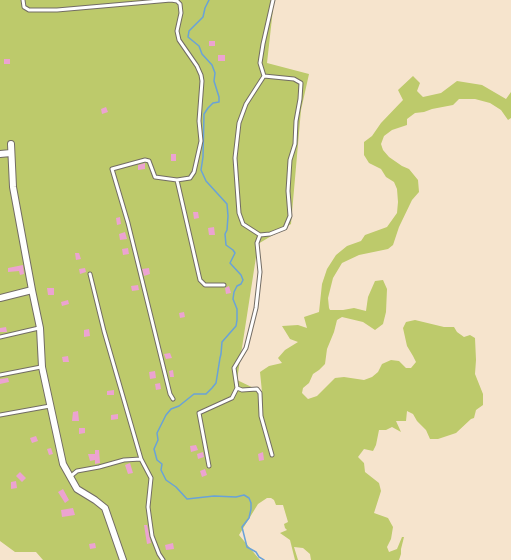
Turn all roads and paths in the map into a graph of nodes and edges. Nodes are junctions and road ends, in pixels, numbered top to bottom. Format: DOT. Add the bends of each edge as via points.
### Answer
graph roads {
  1 [pos="23,0"];
  2 [pos="273,0"];
  3 [pos="264,76"];
  4 [pos="11,144"];
  5 [pos="11,153"];
  6 [pos="0,154"];
  7 [pos="177,180"];
  8 [pos="260,235"];
  9 [pos="90,274"];
  10 [pos="224,285"];
  11 [pos="32,290"];
  12 [pos="0,298"];
  13 [pos="40,328"];
  14 [pos="0,337"];
  15 [pos="42,367"];
  16 [pos="0,375"];
  17 [pos="237,388"];
  18 [pos="173,399"];
  19 [pos="50,406"];
  20 [pos="0,415"];
  21 [pos="272,455"];
  22 [pos="141,459"];
  23 [pos="209,466"];
  24 [pos="70,476"];
  25 [pos="123,560"];
  26 [pos="163,560"];
  1 -- 7 [label="lane" via="24,8 29,10 171,0 180,4 182,13 177,31 197,66 202,81 199,121 201,142 194,172 190,178"];
  2 -- 3 [label="lane" via="260,63"];
  3 -- 8 [label="lane" via="246,104 239,123 235,158 239,213 243,224"];
  3 -- 8 [label="lane" via="294,79 301,83 295,144 290,160 290,216 285,228"];
  4 -- 5 [label="street"];
  5 -- 6 [label="street"];
  5 -- 11 [label="street" via="13,187"];
  7 -- 10 [label="lane" via="200,280 205,285"];
  7 -- 18 [label="lane" via="155,177 149,161 145,160 112,169"];
  8 -- 17 [label="lane" via="257,243 260,272 256,308 246,348 234,368"];
  9 -- 22 [label="lane"];
  11 -- 12 [label="street"];
  11 -- 13 [label="street"];
  13 -- 14 [label="lane"];
  13 -- 15 [label="street"];
  15 -- 16 [label="lane"];
  15 -- 19 [label="street"];
  17 -- 21 [label="lane" via="257,389 260,393 261,416"];
  17 -- 23 [label="lane" via="232,398 199,413"];
  19 -- 20 [label="lane"];
  19 -- 24 [label="street" via="63,464"];
  22 -- 24 [label="lane" via="124,460 77,471"];
  22 -- 26 [label="lane" via="151,478 148,507 152,536"];
  24 -- 25 [label="street" via="77,489 105,508"];
}
